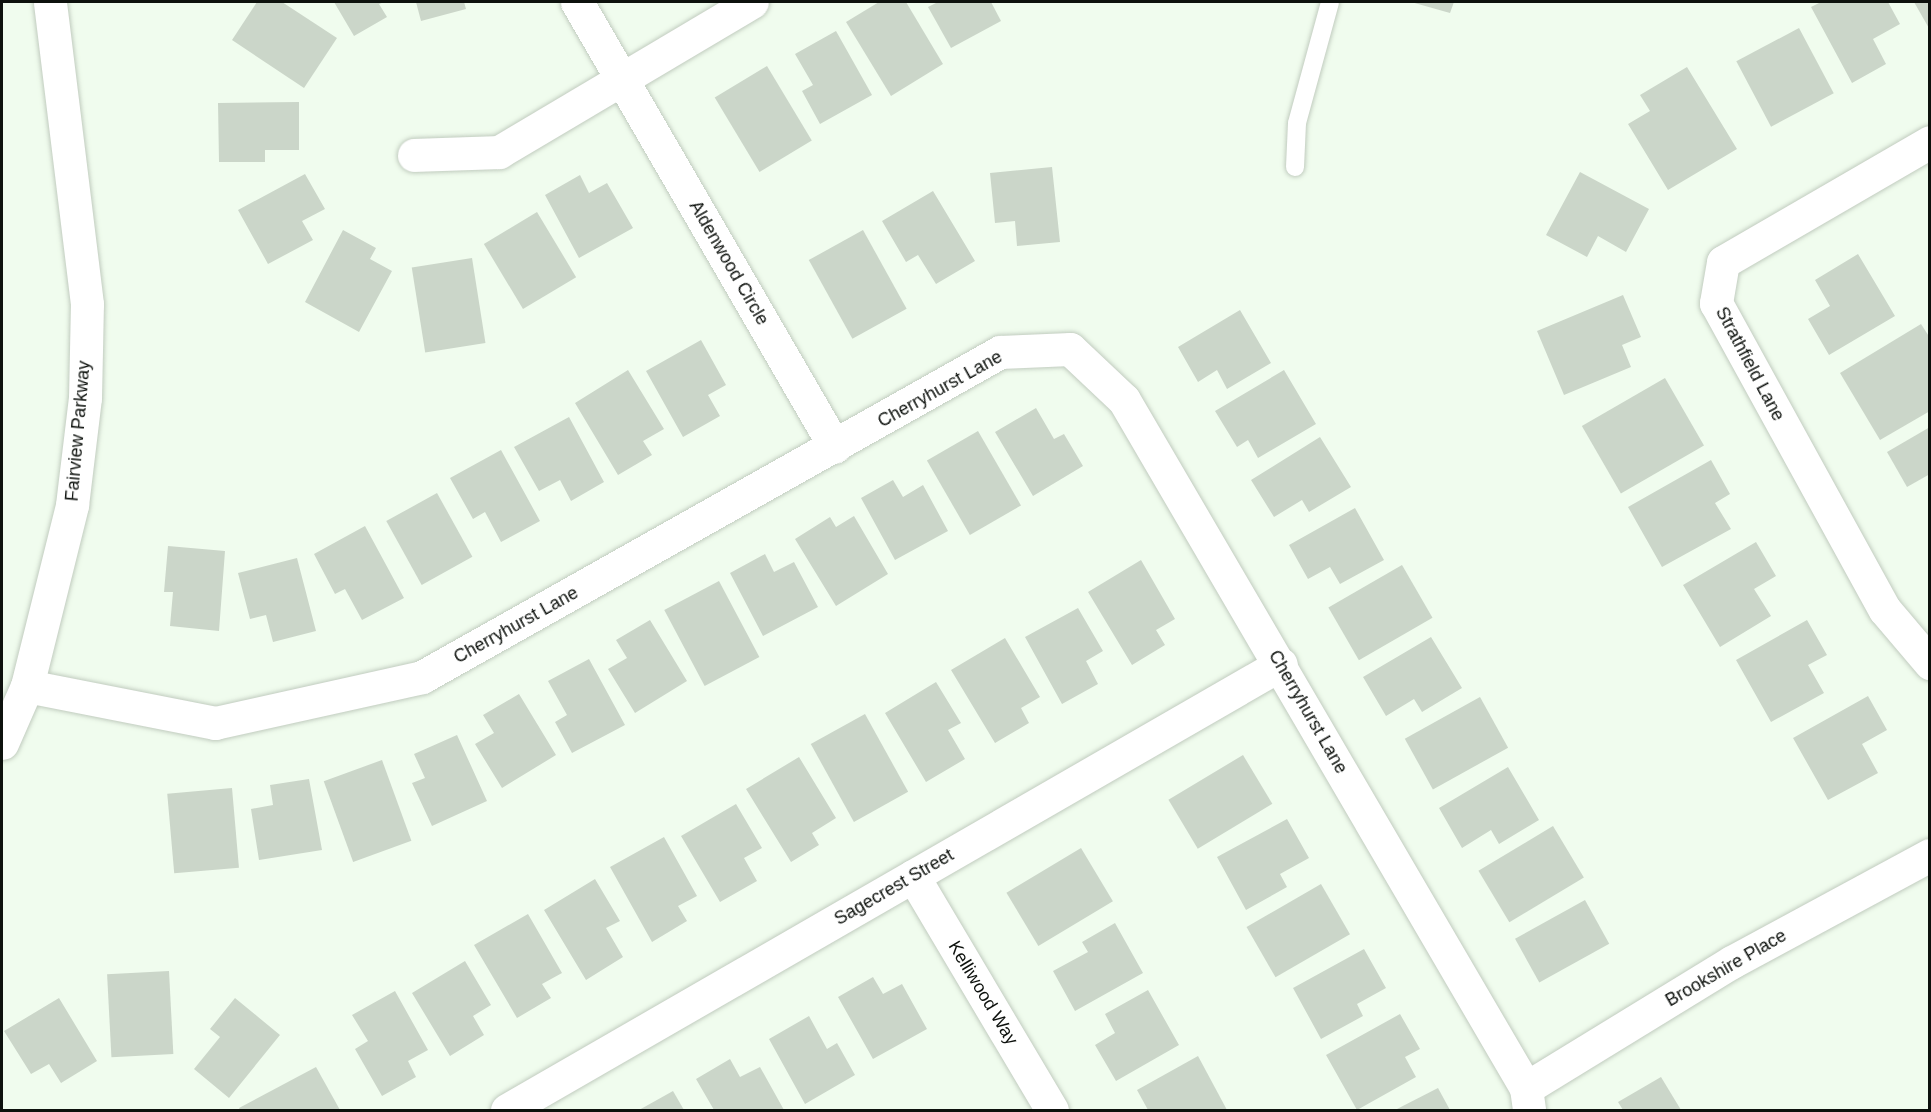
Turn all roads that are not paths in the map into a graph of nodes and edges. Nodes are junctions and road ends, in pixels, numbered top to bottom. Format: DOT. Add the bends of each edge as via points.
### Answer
graph roads {
  1 [pos="50,2"];
  2 [pos="577,2"];
  3 [pos="752,2"];
  4 [pos="1330,2"];
  5 [pos="622,78"];
  6 [pos="1929,142"];
  7 [pos="414,155"];
  8 [pos="1295,167"];
  9 [pos="835,447"];
  10 [pos="1929,663"];
  11 [pos="1281,664"];
  12 [pos="27,686"];
  13 [pos="2,743"];
  14 [pos="1929,855"];
  15 [pos="913,876"];
  16 [pos="1527,1099"];
  17 [pos="507,1110"];
  18 [pos="1052,1110"];
  1 -- 12 [label="street, Fairview Parkway" via="87,304 85,398 72,505"];
  2 -- 5 [label="street, Aldenwood Circle"];
  3 -- 5 [label="street"];
  4 -- 8 [label="lane" via="1297,123"];
  5 -- 7 [label="street" via="499,152"];
  5 -- 9 [label="street, Aldenwood Circle"];
  6 -- 10 [label="street, Strathfield Lane" via="1723,262 1716,303 1885,610"];
  9 -- 11 [label="street, Cherryhurst Lane" via="1000,352 1070,349 1124,400"];
  9 -- 12 [label="street, Cherryhurst Lane" via="422,677 215,723"];
  11 -- 15 [label="street, Sagecrest Street"];
  11 -- 16 [label="street, Cherryhurst Lane"];
  12 -- 13 [label="street, Fairview Parkway"];
  14 -- 16 [label="street, Brookshire Place" via="1732,962"];
  15 -- 17 [label="street, Sagecrest Street"];
  15 -- 18 [label="street, Kelliwood Way"];
}
